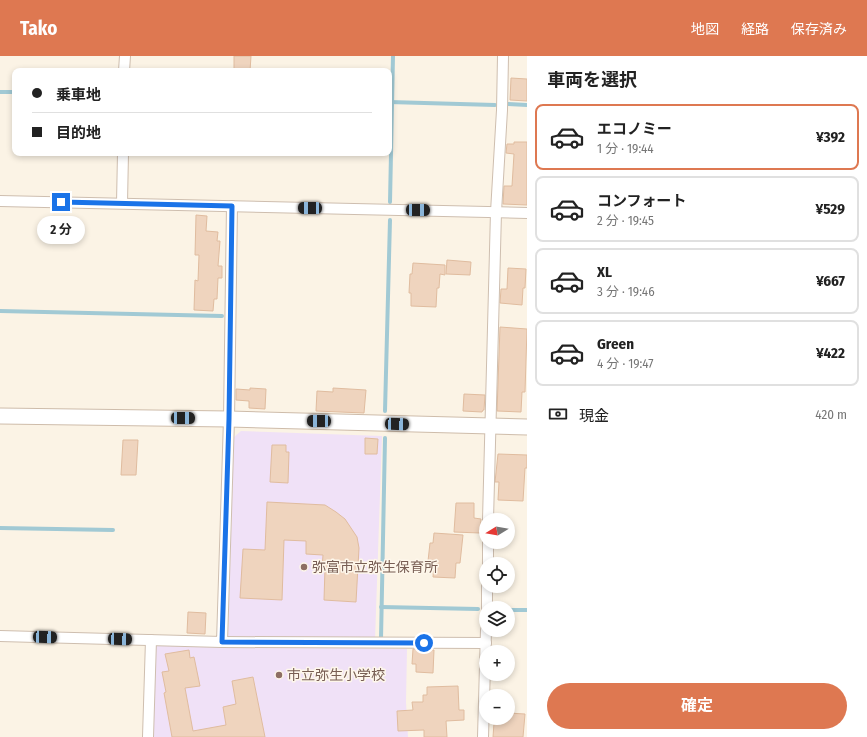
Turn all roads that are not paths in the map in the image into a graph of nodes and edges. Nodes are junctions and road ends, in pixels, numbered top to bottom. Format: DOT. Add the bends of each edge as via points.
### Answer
graph roads {
  1 [pos="124,56"];
  2 [pos="502,56"];
  3 [pos="124,68"];
  4 [pos="123,156"];
  5 [pos="0,201"];
  6 [pos="122,203"];
  7 [pos="232,206"];
  8 [pos="496,212"];
  9 [pos="527,213"];
  10 [pos="0,416"];
  11 [pos="229,419"];
  12 [pos="490,426"];
  13 [pos="527,427"];
  14 [pos="488,513"];
  15 [pos="0,636"];
  16 [pos="486,637"];
  17 [pos="150,640"];
  18 [pos="222,642"];
  19 [pos="486,643"];
  20 [pos="148,737"];
  21 [pos="483,737"];
  1 -- 3 [label="street"];
  2 -- 8 [label="street" via="502,110"];
  4 -- 6 [label="street"];
  5 -- 6 [label="street"];
  6 -- 7 [label="street"];
  7 -- 8 [label="street"];
  7 -- 11 [label="street"];
  8 -- 9 [label="street"];
  8 -- 12 [label="street"];
  10 -- 11 [label="street"];
  11 -- 12 [label="street"];
  11 -- 18 [label="street"];
  12 -- 13 [label="street"];
  12 -- 14 [label="street"];
  15 -- 17 [label="street"];
  16 -- 19 [label="street"];
  17 -- 18 [label="street"];
  17 -- 20 [label="street"];
  18 -- 19 [label="street"];
  19 -- 21 [label="street"];
}
